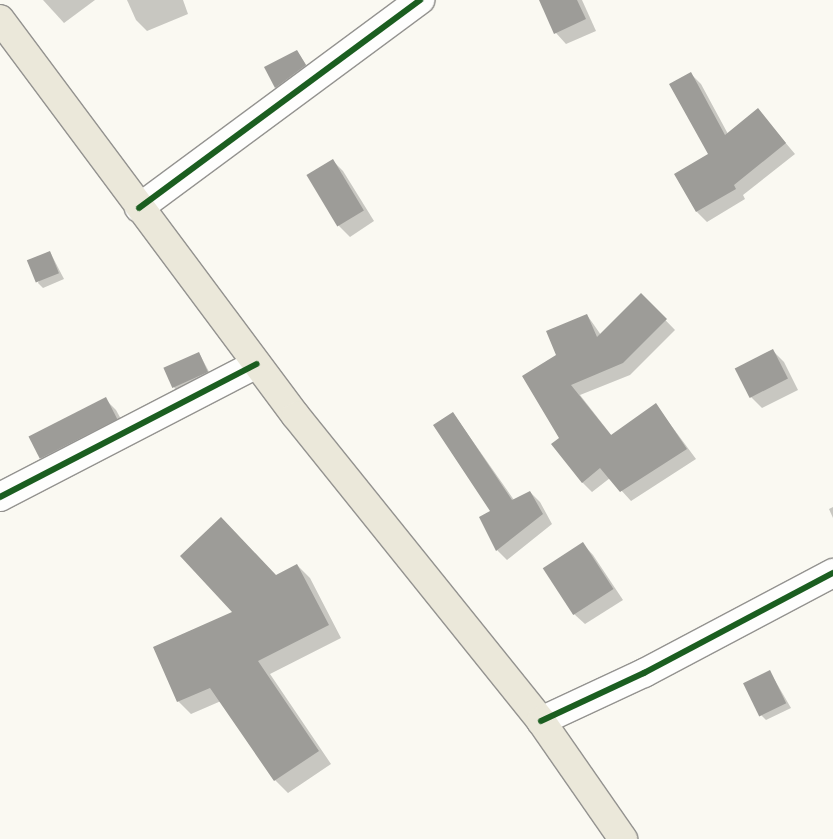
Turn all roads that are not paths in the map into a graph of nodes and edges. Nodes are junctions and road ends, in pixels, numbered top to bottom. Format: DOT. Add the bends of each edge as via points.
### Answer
graph roads {
  1 [pos="420,0"];
  2 [pos="0,19"];
  3 [pos="139,208"];
  4 [pos="258,364"];
  5 [pos="0,497"];
  6 [pos="833,573"];
  7 [pos="541,721"];
  8 [pos="623,839"];
  1 -- 3 [label="street"];
  2 -- 3 [label="main road"];
  3 -- 4 [label="main road"];
  4 -- 5 [label="street"];
  4 -- 7 [label="main road" via="410,561"];
  6 -- 7 [label="street" via="644,673"];
  7 -- 8 [label="main road"];
}
